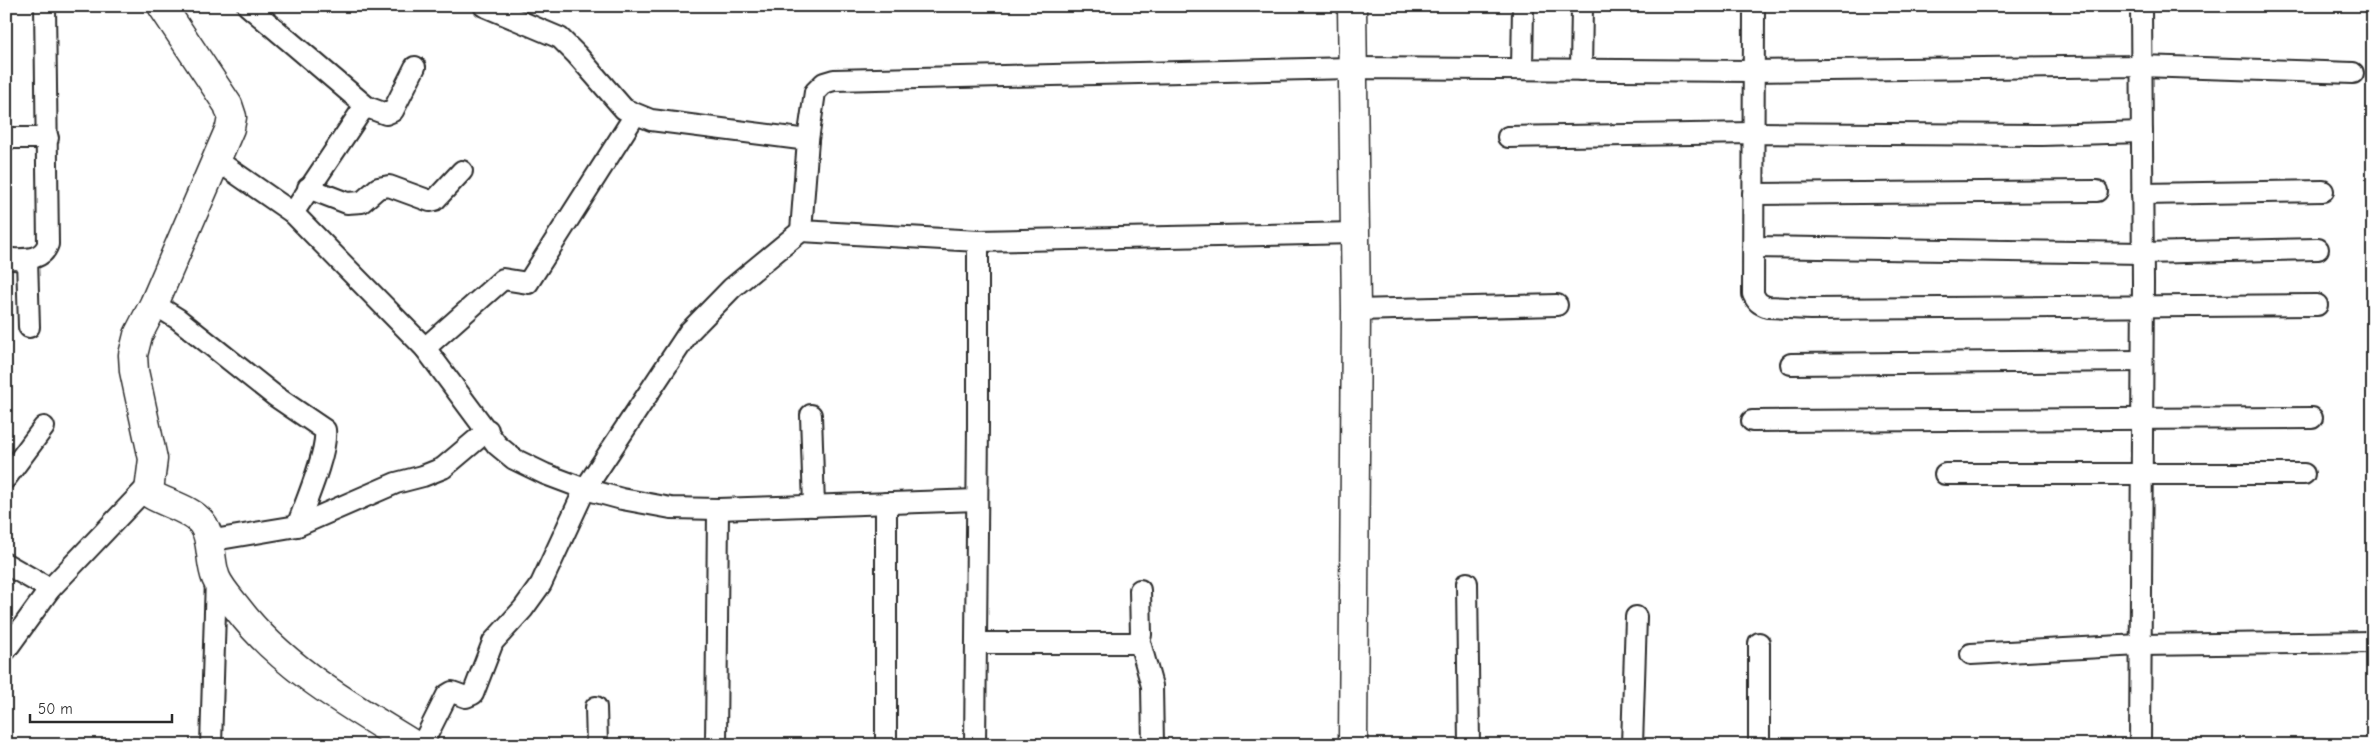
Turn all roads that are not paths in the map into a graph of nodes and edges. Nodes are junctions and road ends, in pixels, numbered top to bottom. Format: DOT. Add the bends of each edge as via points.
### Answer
graph roads {
  1 [pos="45,6"];
  2 [pos="162,6"];
  3 [pos="248,6"];
  4 [pos="484,6"];
  5 [pos="1352,6"];
  6 [pos="1523,6"];
  7 [pos="1582,6"];
  8 [pos="1754,6"];
  9 [pos="2141,6"];
  10 [pos="2141,66"];
  11 [pos="415,67"];
  12 [pos="1352,68"];
  13 [pos="1522,69"];
  14 [pos="1581,70"];
  15 [pos="1753,71"];
  16 [pos="2353,73"];
  17 [pos="368,107"];
  18 [pos="635,115"];
  19 [pos="2142,132"];
  20 [pos="1753,133"];
  21 [pos="1508,137"];
  22 [pos="6,138"];
  23 [pos="48,138"];
  24 [pos="808,140"];
  25 [pos="215,158"];
  26 [pos="462,171"];
  27 [pos="308,188"];
  28 [pos="2097,191"];
  29 [pos="2322,191"];
  30 [pos="1753,194"];
  31 [pos="2142,194"];
  32 [pos="292,213"];
  33 [pos="801,231"];
  34 [pos="1354,233"];
  35 [pos="978,241"];
  36 [pos="1754,248"];
  37 [pos="2318,249"];
  38 [pos="2143,253"];
  39 [pos="6,259"];
  40 [pos="27,259"];
  41 [pos="154,304"];
  42 [pos="2317,304"];
  43 [pos="1557,305"];
  44 [pos="2143,305"];
  45 [pos="1356,310"];
  46 [pos="29,327"];
  47 [pos="425,348"];
  48 [pos="2142,361"];
  49 [pos="1791,364"];
  50 [pos="811,415"];
  51 [pos="2142,418"];
  52 [pos="2312,418"];
  53 [pos="1752,421"];
  54 [pos="44,427"];
  55 [pos="488,430"];
  56 [pos="2142,473"];
  57 [pos="1945,474"];
  58 [pos="2304,474"];
  59 [pos="6,478"];
  60 [pos="148,486"];
  61 [pos="585,489"];
  62 [pos="978,500"];
  63 [pos="886,503"];
  64 [pos="814,506"];
  65 [pos="718,509"];
  66 [pos="298,526"];
  67 [pos="208,541"];
  68 [pos="6,564"];
  69 [pos="216,578"];
  70 [pos="1468,583"];
  71 [pos="50,589"];
  72 [pos="1140,590"];
  73 [pos="1636,616"];
  74 [pos="1139,639"];
  75 [pos="2373,642"];
  76 [pos="976,643"];
  77 [pos="1759,643"];
  78 [pos="2140,645"];
  79 [pos="6,650"];
  80 [pos="1971,654"];
  81 [pos="596,707"];
  82 [pos="211,745"];
  83 [pos="414,745"];
  84 [pos="422,745"];
  85 [pos="597,745"];
  86 [pos="716,745"];
  87 [pos="886,745"];
  88 [pos="975,745"];
  89 [pos="1153,745"];
  90 [pos="1353,745"];
  91 [pos="1469,745"];
  92 [pos="1632,745"];
  93 [pos="1759,745"];
  94 [pos="2140,745"];
  1 -- 23 [label="street"];
  2 -- 25 [label="street" via="228,105 232,117 230,128"];
  3 -- 17 [label="street"];
  4 -- 18 [label="street" via="560,38 624,109"];
  5 -- 12 [label="street"];
  6 -- 13 [label="street"];
  7 -- 14 [label="street"];
  8 -- 15 [label="street"];
  9 -- 10 [label="street"];
  10 -- 15 [label="street"];
  10 -- 16 [label="street"];
  10 -- 19 [label="street"];
  11 -- 17 [label="street" via="393,111 386,114"];
  12 -- 13 [label="street"];
  12 -- 24 [label="street" via="834,80 824,83 815,92"];
  12 -- 34 [label="street"];
  13 -- 14 [label="street"];
  14 -- 15 [label="street"];
  15 -- 20 [label="street"];
  17 -- 27 [label="street" via="360,113"];
  18 -- 24 [label="street" via="651,120"];
  18 -- 47 [label="street" via="528,283 503,279"];
  19 -- 20 [label="street" via="2042,136"];
  19 -- 31 [label="street"];
  20 -- 21 [label="street"];
  20 -- 30 [label="street"];
  22 -- 23 [label="street"];
  23 -- 40 [label="street" via="48,244 45,253"];
  24 -- 33 [label="street"];
  25 -- 32 [label="street"];
  25 -- 41 [label="street"];
  26 -- 27 [label="street" via="430,202 389,186 378,188 362,202 347,203"];
  27 -- 32 [label="street"];
  28 -- 30 [label="street"];
  29 -- 31 [label="street"];
  30 -- 36 [label="street"];
  31 -- 38 [label="street"];
  32 -- 47 [label="street"];
  33 -- 35 [label="street"];
  33 -- 61 [label="street" via="732,288 688,332"];
  34 -- 35 [label="street"];
  34 -- 45 [label="street"];
  35 -- 62 [label="street"];
  36 -- 38 [label="street"];
  36 -- 44 [label="street" via="1753,294 1757,302 1768,308"];
  37 -- 38 [label="street"];
  38 -- 44 [label="street"];
  39 -- 40 [label="street"];
  40 -- 46 [label="street"];
  41 -- 60 [label="street" via="138,335 133,355 153,459"];
  41 -- 66 [label="street" via="325,430 321,456"];
  42 -- 44 [label="street"];
  43 -- 45 [label="street"];
  44 -- 48 [label="street"];
  45 -- 90 [label="street"];
  47 -- 55 [label="street"];
  48 -- 49 [label="street"];
  48 -- 51 [label="street"];
  50 -- 64 [label="street"];
  51 -- 52 [label="street"];
  51 -- 53 [label="street"];
  51 -- 56 [label="street"];
  54 -- 59 [label="street"];
  55 -- 61 [label="street" via="498,445 514,459"];
  55 -- 66 [label="street" via="443,468 396,483"];
  56 -- 57 [label="street"];
  56 -- 58 [label="street"];
  56 -- 78 [label="street"];
  60 -- 67 [label="street" via="152,495 191,514 201,523"];
  60 -- 71 [label="street"];
  61 -- 65 [label="street" via="671,508"];
  61 -- 84 [label="street" via="541,584 493,642 473,694 469,697 452,692 447,695"];
  62 -- 63 [label="street"];
  62 -- 76 [label="street"];
  63 -- 64 [label="street"];
  63 -- 87 [label="street"];
  64 -- 65 [label="street"];
  65 -- 86 [label="street"];
  66 -- 67 [label="street"];
  67 -- 69 [label="street"];
  68 -- 71 [label="street"];
  69 -- 82 [label="street"];
  69 -- 83 [label="street" via="238,609 319,685"];
  70 -- 91 [label="street"];
  71 -- 79 [label="street"];
  72 -- 74 [label="street"];
  73 -- 92 [label="street"];
  74 -- 76 [label="street" via="1136,643 1122,644"];
  74 -- 89 [label="street" via="1152,686"];
  75 -- 78 [label="street"];
  76 -- 88 [label="street"];
  77 -- 93 [label="street"];
  78 -- 80 [label="street"];
  78 -- 94 [label="street"];
  81 -- 85 [label="street"];
}
